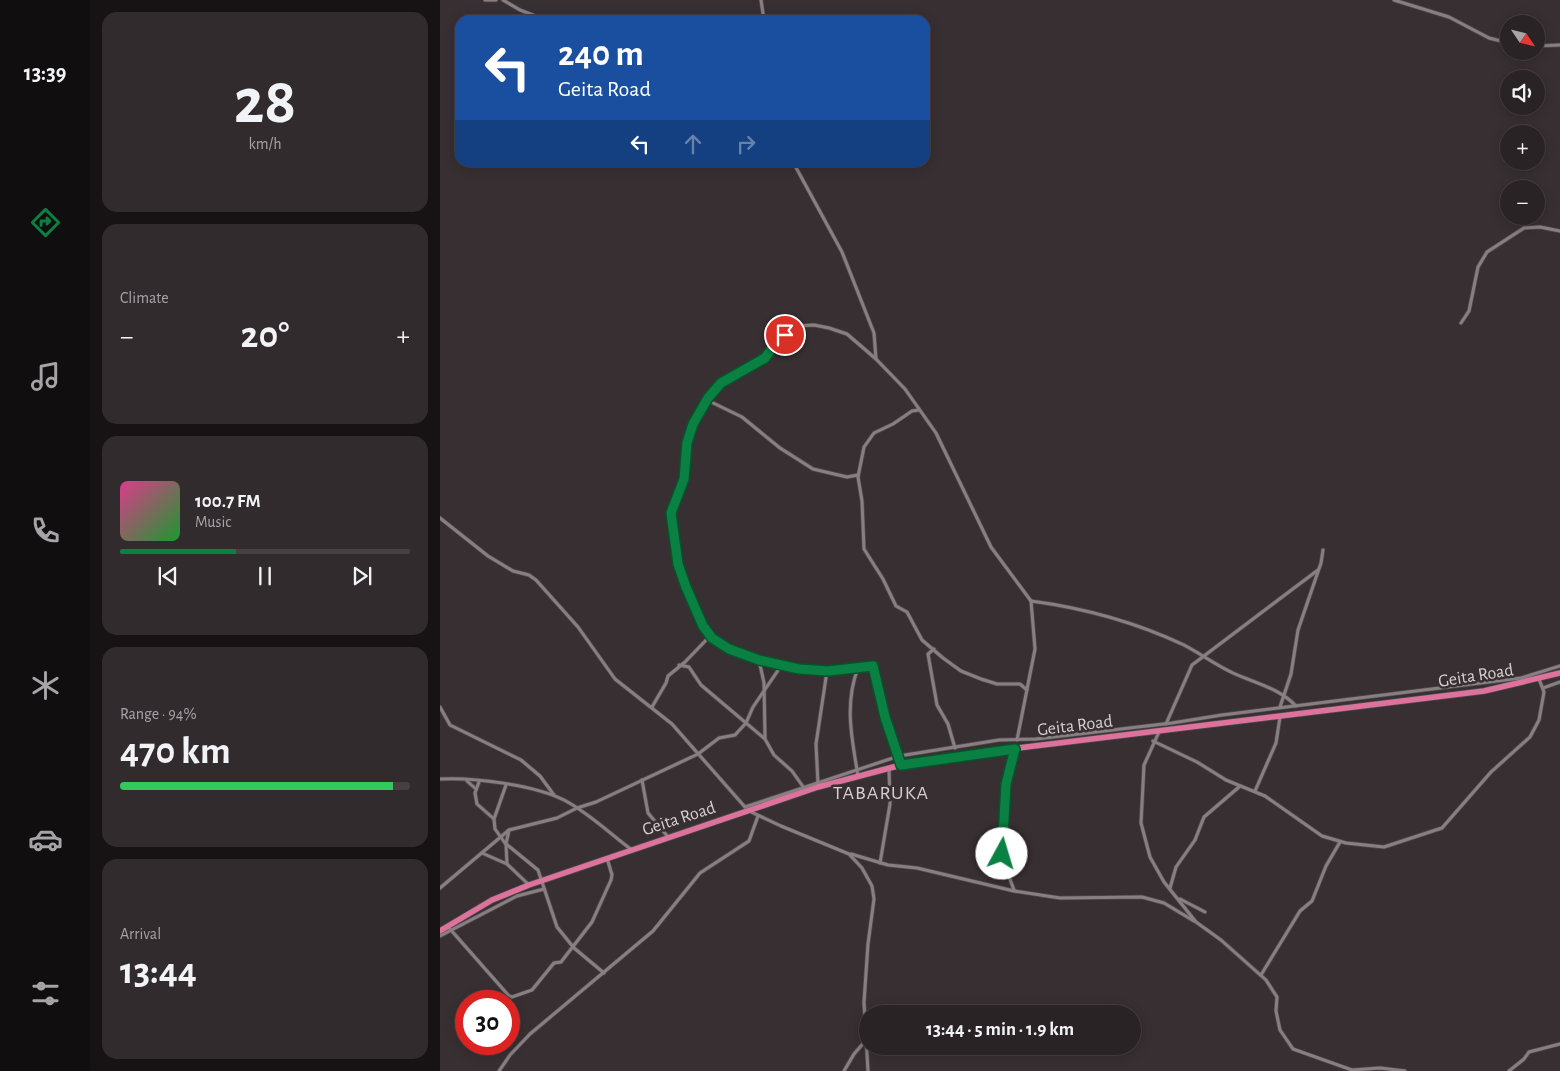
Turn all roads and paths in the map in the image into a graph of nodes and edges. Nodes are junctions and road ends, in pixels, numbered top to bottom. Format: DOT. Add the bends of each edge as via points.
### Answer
graph roads {
  1 [pos="485,0"];
  2 [pos="496,0"];
  3 [pos="503,0"];
  4 [pos="761,0"];
  5 [pos="1394,0"];
  6 [pos="533,15"];
  7 [pos="763,15"];
  8 [pos="1500,41"];
  9 [pos="1545,46"];
  10 [pos="1560,46"];
  11 [pos="796,167"];
  12 [pos="1560,231"];
  13 [pos="1461,323"];
  14 [pos="876,359"];
  15 [pos="706,400"];
  16 [pos="920,410"];
  17 [pos="858,476"];
  18 [pos="440,518"];
  19 [pos="1323,550"];
  20 [pos="1318,570"];
  21 [pos="1031,601"];
  22 [pos="710,636"];
  23 [pos="934,650"];
  24 [pos="1203,656"];
  25 [pos="759,660"];
  26 [pos="680,665"];
  27 [pos="781,666"];
  28 [pos="1560,666"];
  29 [pos="858,668"];
  30 [pos="828,671"];
  31 [pos="1560,673"];
  32 [pos="1539,679"];
  33 [pos="1560,682"];
  34 [pos="1543,688"];
  35 [pos="1027,690"];
  36 [pos="763,692"];
  37 [pos="1284,695"];
  38 [pos="1296,706"];
  39 [pos="652,707"];
  40 [pos="1280,707"];
  41 [pos="440,708"];
  42 [pos="1280,716"];
  43 [pos="746,723"];
  44 [pos="1166,724"];
  45 [pos="1160,731"];
  46 [pos="765,739"];
  47 [pos="1017,740"];
  48 [pos="1153,741"];
  49 [pos="955,748"];
  50 [pos="1015,749"];
  51 [pos="698,754"];
  52 [pos="898,756"];
  53 [pos="901,765"];
  54 [pos="888,768"];
  55 [pos="857,772"];
  56 [pos="440,779"];
  57 [pos="466,780"];
  58 [pos="642,780"];
  59 [pos="479,782"];
  60 [pos="818,785"];
  61 [pos="506,786"];
  62 [pos="1239,786"];
  63 [pos="476,789"];
  64 [pos="805,790"];
  65 [pos="1255,791"];
  66 [pos="554,796"];
  67 [pos="745,807"];
  68 [pos="577,808"];
  69 [pos="750,811"];
  70 [pos="758,816"];
  71 [pos="494,819"];
  72 [pos="509,830"];
  73 [pos="500,838"];
  74 [pos="669,838"];
  75 [pos="1341,842"];
  76 [pos="506,844"];
  77 [pos="632,850"];
  78 [pos="482,853"];
  79 [pos="849,854"];
  80 [pos="607,858"];
  81 [pos="880,863"];
  82 [pos="507,864"];
  83 [pos="542,880"];
  84 [pos="529,885"];
  85 [pos="440,888"];
  86 [pos="544,889"];
  87 [pos="1170,889"];
  88 [pos="1014,891"];
  89 [pos="1180,899"];
  90 [pos="1205,912"];
  91 [pos="1196,922"];
  92 [pos="450,929"];
  93 [pos="440,931"];
  94 [pos="440,936"];
  95 [pos="574,948"];
  96 [pos="604,973"];
  97 [pos="1262,975"];
  98 [pos="865,1005"];
  99 [pos="1560,1044"];
  100 [pos="859,1048"];
  101 [pos="868,1055"];
  102 [pos="499,1071"];
  103 [pos="844,1071"];
  104 [pos="868,1071"];
  105 [pos="1406,1071"];
  106 [pos="1509,1071"];
  1 -- 2 [label="street"];
  3 -- 6 [label="street"];
  4 -- 7 [label="street"];
  5 -- 8 [label="street" via="1449,17"];
  9 -- 10 [label="street"];
  11 -- 14 [label="street" via="842,252 874,333"];
  12 -- 13 [label="street" via="1521,228 1486,252 1478,267 1469,311"];
  14 -- 15 [label="street" via="843,332 816,325 797,326 779,339 765,358 727,379"];
  14 -- 16 [label="street"];
  15 -- 17 [label="street" via="742,417 780,448 813,469 847,478"];
  15 -- 22 [label="street" via="690,432 684,479 671,513 674,545 683,578"];
  16 -- 17 [label="street" via="912,411 874,433 864,447"];
  16 -- 21 [label="street" via="939,439 991,547"];
  17 -- 23 [label="street" via="864,549 896,606 907,612 922,640"];
  18 -- 39 [label="street" via="484,554 536,580 578,627 615,679"];
  19 -- 20 [label="street"];
  20 -- 24 [label="street"];
  20 -- 37 [label="street" via="1298,630"];
  21 -- 24 [label="street" via="1114,617"];
  21 -- 35 [label="street" via="1035,649"];
  22 -- 25 [label="street" via="729,649"];
  22 -- 26 [label="street"];
  23 -- 35 [label="street" via="966,673 992,683 1020,684"];
  23 -- 49 [label="street" via="928,654 938,705"];
  24 -- 37 [label="street" via="1222,668"];
  24 -- 44 [label="street" via="1192,665"];
  25 -- 27 [label="street"];
  25 -- 36 [label="street"];
  26 -- 39 [label="street" via="668,676"];
  26 -- 43 [label="street" via="689,668 701,685"];
  27 -- 30 [label="street"];
  27 -- 36 [label="street"];
  28 -- 38 [label="street" via="1521,678"];
  29 -- 30 [label="street"];
  29 -- 52 [label="street" via="873,666"];
  29 -- 55 [label="street" via="849,705"];
  30 -- 60 [label="street" via="816,744"];
  31 -- 32 [label="highway, Geita Road"];
  32 -- 34 [label="street"];
  32 -- 42 [label="highway, Geita Road" via="1484,691"];
  33 -- 34 [label="street"];
  34 -- 75 [label="street" via="1539,720 1533,733 1491,772 1442,828 1384,847"];
  35 -- 47 [label="street"];
  36 -- 43 [label="street"];
  36 -- 46 [label="street"];
  37 -- 38 [label="street"];
  37 -- 40 [label="street"];
  38 -- 40 [label="street"];
  39 -- 51 [label="street"];
  40 -- 44 [label="street"];
  41 -- 66 [label="street" via="450,724 522,760 540,776"];
  42 -- 45 [label="highway, Geita Road"];
  42 -- 65 [label="street" via="1276,743"];
  43 -- 46 [label="street"];
  43 -- 51 [label="street" via="735,735 719,738"];
  44 -- 47 [label="street"];
  45 -- 48 [label="street"];
  45 -- 50 [label="highway, Geita Road"];
  46 -- 64 [label="street" via="774,755 792,771"];
  47 -- 49 [label="street"];
  48 -- 62 [label="street"];
  48 -- 87 [label="street" via="1144,765 1141,823 1150,857"];
  49 -- 52 [label="street"];
  50 -- 53 [label="highway, Geita Road"];
  50 -- 88 [label="street" via="1006,784 1002,846"];
  51 -- 58 [label="street"];
  51 -- 67 [label="street"];
  52 -- 53 [label="street"];
  52 -- 55 [label="street"];
  53 -- 54 [label="highway, Geita Road"];
  54 -- 55 [label="highway, Geita Road"];
  54 -- 81 [label="street" via="890,804"];
  55 -- 60 [label="highway, Geita Road"];
  56 -- 57 [label="street"];
  57 -- 59 [label="street"];
  57 -- 63 [label="street"];
  58 -- 68 [label="street"];
  58 -- 74 [label="street" via="648,813"];
  59 -- 61 [label="street"];
  59 -- 63 [label="street"];
  60 -- 64 [label="highway, Geita Road"];
  61 -- 66 [label="street" via="533,789"];
  61 -- 71 [label="street"];
  62 -- 65 [label="street"];
  62 -- 87 [label="street" via="1204,817 1195,840 1174,870"];
  63 -- 71 [label="street" via="476,804"];
  64 -- 67 [label="street"];
  64 -- 69 [label="highway, Geita Road"];
  65 -- 75 [label="street" via="1317,834"];
  66 -- 68 [label="street"];
  67 -- 69 [label="street"];
  68 -- 72 [label="street" via="557,818"];
  68 -- 77 [label="street"];
  69 -- 70 [label="street"];
  69 -- 74 [label="highway, Geita Road"];
  70 -- 79 [label="street"];
  70 -- 96 [label="street" via="749,841 700,873 653,931"];
  71 -- 73 [label="street"];
  72 -- 73 [label="street"];
  72 -- 76 [label="street"];
  73 -- 76 [label="street"];
  73 -- 78 [label="street"];
  74 -- 77 [label="highway, Geita Road"];
  75 -- 97 [label="street" via="1326,866 1312,901 1300,911"];
  76 -- 82 [label="street"];
  76 -- 83 [label="street" via="532,864"];
  77 -- 80 [label="highway, Geita Road"];
  78 -- 82 [label="street"];
  78 -- 85 [label="street"];
  79 -- 81 [label="street"];
  79 -- 98 [label="street" via="862,868 874,892"];
  80 -- 83 [label="highway, Geita Road"];
  80 -- 95 [label="street" via="611,880 592,922"];
  81 -- 88 [label="street" via="974,880"];
  82 -- 84 [label="street"];
  83 -- 84 [label="highway, Geita Road"];
  83 -- 86 [label="street"];
  84 -- 93 [label="highway, Geita Road" via="492,900"];
  86 -- 92 [label="street" via="517,896"];
  86 -- 95 [label="street" via="557,927"];
  87 -- 89 [label="street"];
  88 -- 91 [label="street" via="1073,898 1142,897 1164,904"];
  89 -- 90 [label="street"];
  89 -- 91 [label="street"];
  91 -- 97 [label="street"];
  92 -- 94 [label="street"];
  92 -- 95 [label="street" via="512,997 532,990 554,964 560,963"];
  95 -- 96 [label="street"];
  96 -- 102 [label="street" via="530,1034"];
  97 -- 105 [label="street" via="1276,994 1278,1024 1293,1049 1352,1070 1380,1068"];
  99 -- 106 [label="street" via="1529,1052"];
  100 -- 103 [label="street"];
  101 -- 104 [label="street"];
}
